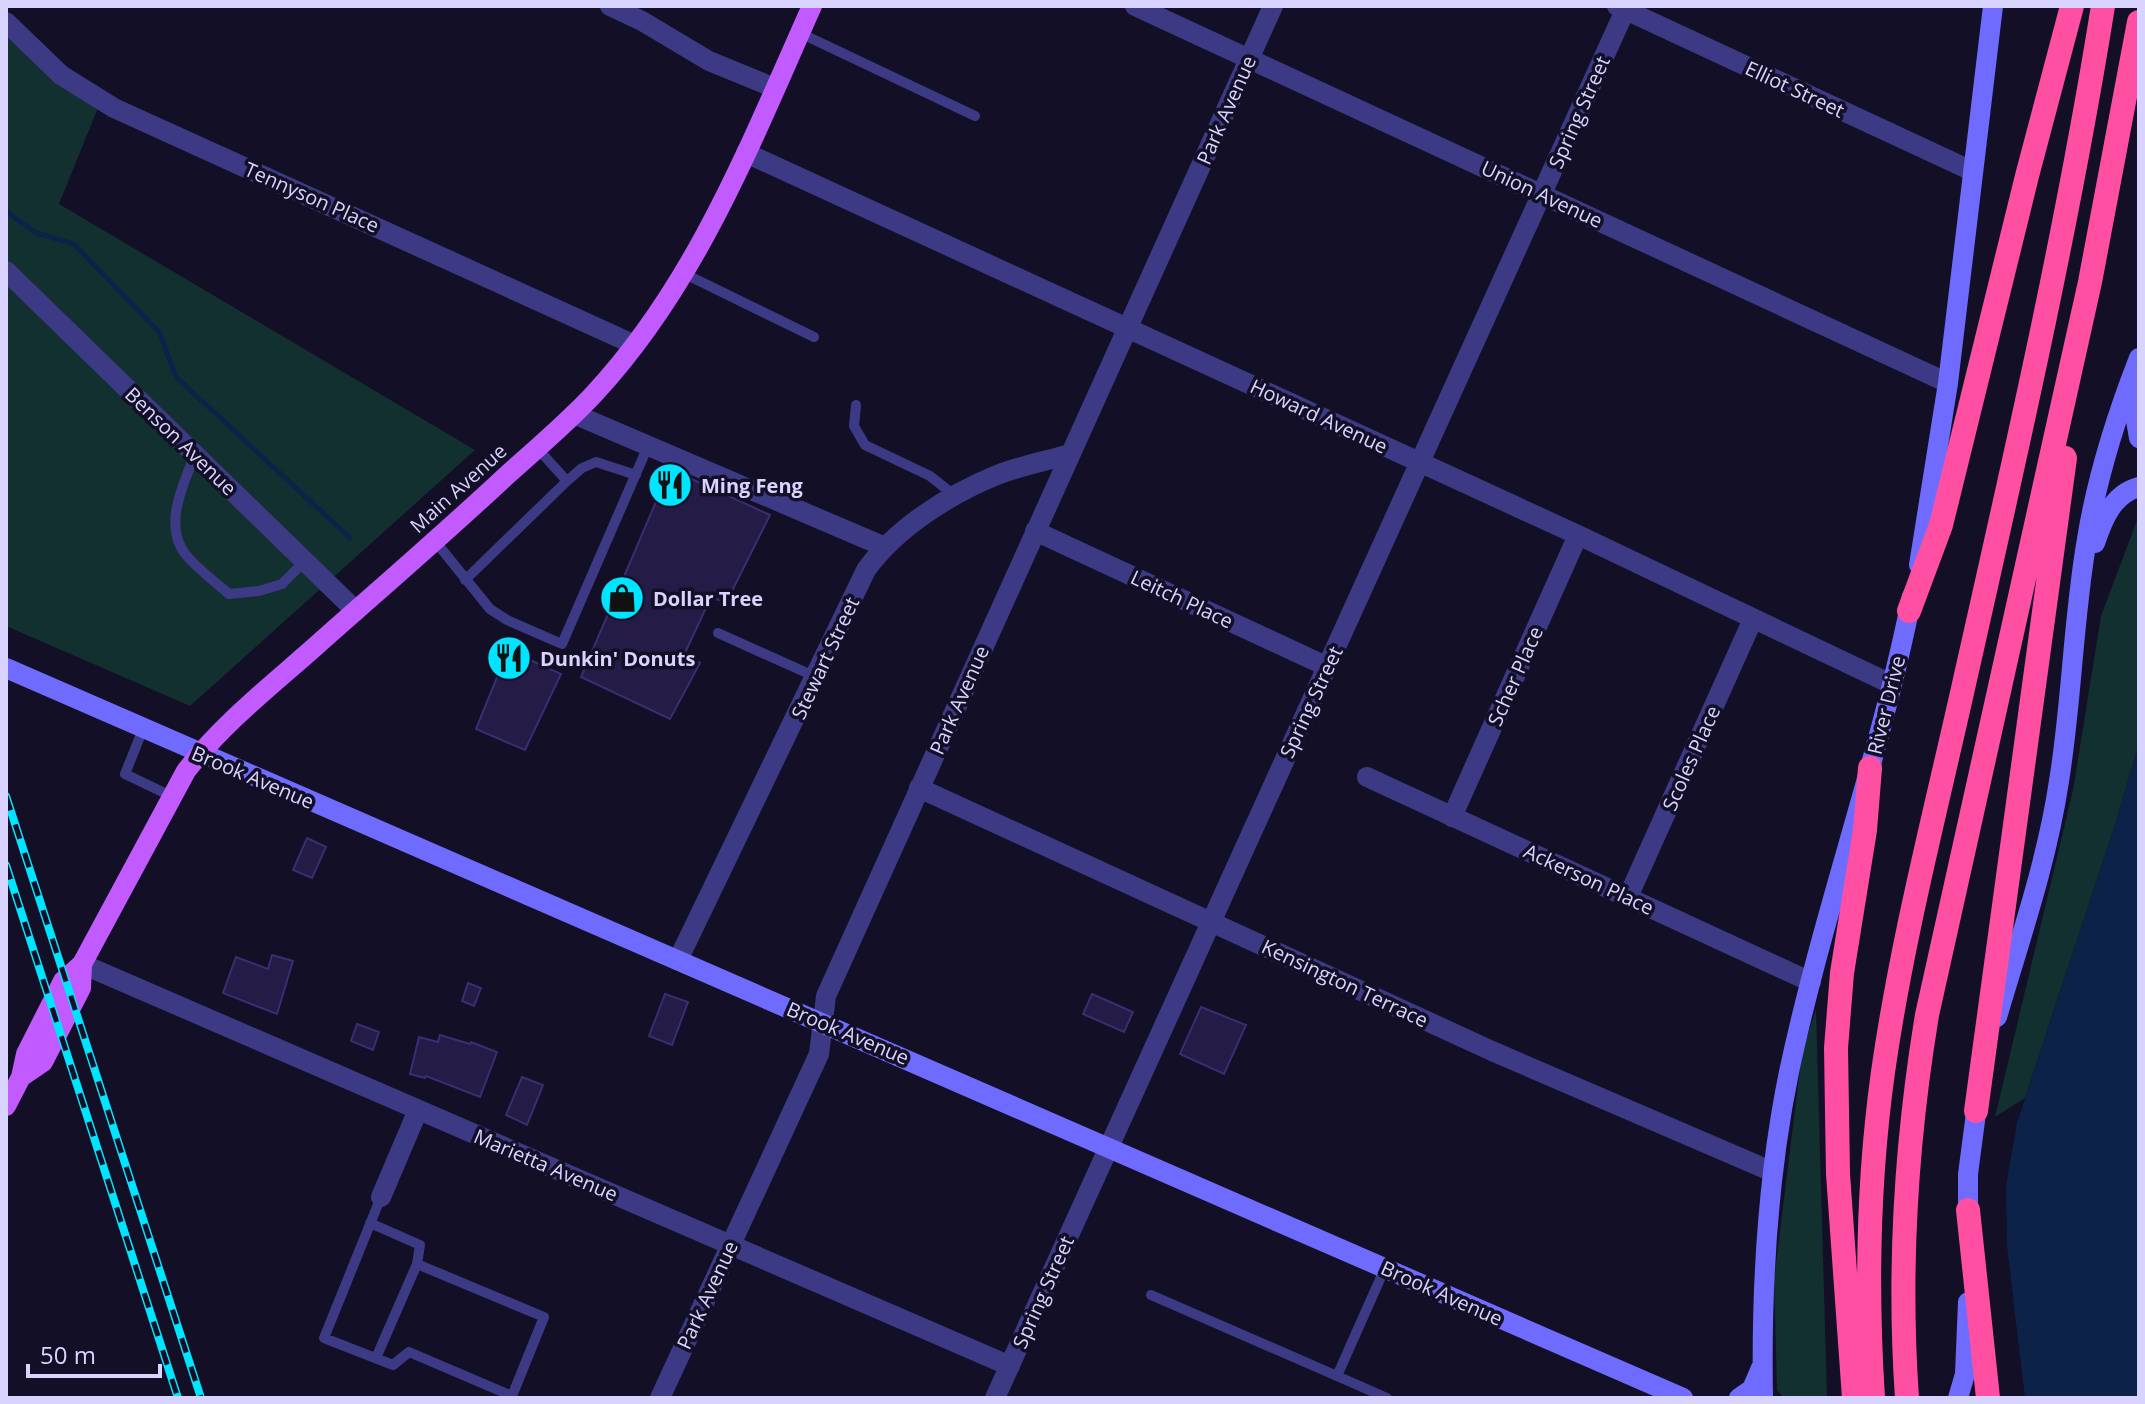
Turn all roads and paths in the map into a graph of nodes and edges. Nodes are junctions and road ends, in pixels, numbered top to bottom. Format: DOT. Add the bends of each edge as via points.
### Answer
graph roads {
  1 [pos="610,6"];
  2 [pos="812,6"];
  3 [pos="1135,6"];
  4 [pos="1273,6"];
  5 [pos="1993,6"];
  6 [pos="2072,6"];
  7 [pos="2103,6"];
  8 [pos="1623,7"];
  9 [pos="6,22"];
  10 [pos="2139,22"];
  11 [pos="800,33"];
  12 [pos="1249,59"];
  13 [pos="775,88"];
  14 [pos="975,116"];
  15 [pos="746,153"];
  16 [pos="1972,171"];
  17 [pos="1542,194"];
  18 [pos="6,271"];
  19 [pos="685,274"];
  20 [pos="1127,328"];
  21 [pos="814,337"];
  22 [pos="2076,344"];
  23 [pos="635,345"];
  24 [pos="2139,358"];
  25 [pos="2130,381"];
  26 [pos="1948,383"];
  27 [pos="856,405"];
  28 [pos="574,414"];
  29 [pos="2139,438"];
  30 [pos="648,446"];
  31 [pos="537,448"];
  32 [pos="1070,454"];
  33 [pos="195,455"];
  34 [pos="1421,463"];
  35 [pos="636,475"];
  36 [pos="567,481"];
  37 [pos="2139,487"];
  38 [pos="956,496"];
  39 [pos="1035,531"];
  40 [pos="1578,535"];
  41 [pos="435,541"];
  42 [pos="885,547"];
  43 [pos="305,561"];
  44 [pos="465,580"];
  45 [pos="356,611"];
  46 [pos="1909,611"];
  47 [pos="2077,613"];
  48 [pos="1753,619"];
  49 [pos="718,633"];
  50 [pos="1328,667"];
  51 [pos="8,671"];
  52 [pos="816,677"];
  53 [pos="1891,684"];
  54 [pos="143,729"];
  55 [pos="200,754"];
  56 [pos="1870,768"];
  57 [pos="1367,777"];
  58 [pos="919,788"];
  59 [pos="173,797"];
  60 [pos="1452,817"];
  61 [pos="1628,897"];
  62 [pos="1210,921"];
  63 [pos="678,960"];
  64 [pos="82,964"];
  65 [pos="1811,982"];
  66 [pos="823,1022"];
  67 [pos="6,1106"];
  68 [pos="418,1110"];
  69 [pos="1976,1111"];
  70 [pos="1108,1147"];
  71 [pos="1773,1172"];
  72 [pos="381,1197"];
  73 [pos="1968,1210"];
  74 [pos="370,1223"];
  75 [pos="730,1245"];
  76 [pos="417,1264"];
  77 [pos="1385,1268"];
  78 [pos="1151,1295"];
  79 [pos="376,1358"];
  80 [pos="1762,1361"];
  81 [pos="1010,1366"];
  82 [pos="1337,1376"];
  83 [pos="1907,1397"];
  84 [pos="660,1398"];
  85 [pos="995,1398"];
  86 [pos="1387,1398"];
  87 [pos="1683,1398"];
  88 [pos="1739,1398"];
  89 [pos="1763,1398"];
  90 [pos="1771,1398"];
  91 [pos="1854,1398"];
  92 [pos="1873,1398"];
  93 [pos="1958,1398"];
  94 [pos="1988,1398"];
  1 -- 13 [label="street" via="709,61"];
  2 -- 11 [label="main road, Main Avenue"];
  3 -- 12 [label="street, Union Avenue"];
  4 -- 12 [label="street, Park Avenue"];
  5 -- 16 [label="main road, River Drive"];
  6 -- 46 [label="highway" via="1941,525"];
  7 -- 92 [label="highway" via="2045,320 1906,944 1883,1071 1870,1201"];
  8 -- 16 [label="street, Elliot Street"];
  8 -- 17 [label="street, Spring Street"];
  9 -- 23 [label="street, Tennyson Place" via="61,75 114,108"];
  10 -- 22 [label="highway"];
  11 -- 13 [label="main road, Main Avenue"];
  11 -- 14 [label="lane"];
  12 -- 17 [label="street, Union Avenue"];
  12 -- 20 [label="street, Park Avenue"];
  13 -- 15 [label="main road, Main Avenue"];
  15 -- 19 [label="main road, Main Avenue"];
  15 -- 20 [label="street, Howard Avenue"];
  16 -- 26 [label="main road, River Drive"];
  17 -- 26 [label="street, Union Avenue"];
  17 -- 34 [label="street, Spring Street"];
  18 -- 33 [label="street, Benson Avenue"];
  19 -- 21 [label="lane"];
  19 -- 23 [label="main road, Main Avenue"];
  20 -- 32 [label="street, Park Avenue"];
  20 -- 34 [label="street, Howard Avenue"];
  22 -- 69 [label="highway"];
  22 -- 83 [label="highway" via="1917,1076 1905,1202"];
  23 -- 28 [label="main road, Main Avenue"];
  24 -- 25 [label="main road"];
  25 -- 29 [label="main road"];
  25 -- 47 [label="main road" via="2101,470"];
  26 -- 46 [label="main road, River Drive"];
  27 -- 38 [label="lane" via="854,426 865,445 930,476"];
  28 -- 30 [label="street"];
  28 -- 31 [label="main road, Main Avenue"];
  30 -- 35 [label="lane"];
  30 -- 42 [label="street"];
  31 -- 36 [label="lane"];
  31 -- 41 [label="main road, Main Avenue"];
  32 -- 38 [label="street, Stewart Street" via="999,475"];
  32 -- 39 [label="street, Park Avenue"];
  33 -- 43 [label="street, Benson Avenue"];
  33 -- 43 [label="lane" via="178,498 176,534 184,554 229,594 282,584"];
  34 -- 40 [label="street, Howard Avenue"];
  34 -- 50 [label="street, Spring Street"];
  35 -- 36 [label="lane" via="596,462"];
  35 -- 44 [label="lane" via="562,644 490,609"];
  36 -- 44 [label="lane"];
  37 -- 47 [label="main road" via="2108,510"];
  38 -- 42 [label="street, Stewart Street"];
  39 -- 50 [label="street, Leitch Place"];
  39 -- 58 [label="street, Park Avenue"];
  40 -- 48 [label="street, Howard Avenue"];
  40 -- 60 [label="street, Scher Place"];
  41 -- 44 [label="lane"];
  41 -- 45 [label="main road, Main Avenue"];
  42 -- 52 [label="street, Stewart Street" via="866,570"];
  43 -- 45 [label="street, Benson Avenue"];
  45 -- 55 [label="main road, Main Avenue"];
  46 -- 53 [label="main road, River Drive"];
  47 -- 69 [label="main road" via="2053,820 1992,1034"];
  48 -- 53 [label="street, Howard Avenue"];
  48 -- 61 [label="street, Scoles Place"];
  49 -- 52 [label="lane"];
  50 -- 62 [label="street, Spring Street"];
  51 -- 54 [label="main road, Brook Avenue"];
  52 -- 63 [label="street, Stewart Street"];
  53 -- 56 [label="main road, River Drive"];
  54 -- 55 [label="main road, Brook Avenue"];
  54 -- 59 [label="lane" via="125,774"];
  55 -- 59 [label="main road, Main Avenue"];
  55 -- 63 [label="main road, Brook Avenue"];
  56 -- 65 [label="main road, River Drive"];
  56 -- 91 [label="highway" via="1836,1048 1838,1174"];
  57 -- 60 [label="street, Ackerson Place"];
  58 -- 62 [label="street, Kensington Terrace"];
  58 -- 66 [label="street, Park Avenue" via="826,996"];
  59 -- 64 [label="main road, Main Avenue"];
  60 -- 61 [label="street, Ackerson Place"];
  61 -- 65 [label="street, Ackerson Place"];
  62 -- 70 [label="street, Spring Street"];
  62 -- 71 [label="street, Kensington Terrace"];
  63 -- 66 [label="main road, Brook Avenue"];
  64 -- 67 [label="main road, Main Avenue" via="81,988 43,1062 21,1077"];
  64 -- 68 [label="street, Marietta Avenue"];
  65 -- 71 [label="main road, River Drive"];
  66 -- 70 [label="main road, Brook Avenue"];
  66 -- 75 [label="street, Park Avenue" via="819,1054"];
  68 -- 72 [label="street"];
  68 -- 75 [label="street, Marietta Avenue"];
  69 -- 73 [label="main road"];
  70 -- 77 [label="main road, Brook Avenue"];
  70 -- 81 [label="street, Spring Street"];
  71 -- 80 [label="main road, River Drive"];
  72 -- 74 [label="lane"];
  73 -- 93 [label="main road" via="1968,1327"];
  73 -- 94 [label="highway"];
  74 -- 76 [label="lane" via="420,1245"];
  74 -- 79 [label="lane" via="324,1338"];
  75 -- 81 [label="street, Marietta Avenue"];
  75 -- 84 [label="street, Park Avenue"];
  76 -- 79 [label="lane"];
  76 -- 79 [label="lane" via="544,1317 512,1396 409,1352 393,1365"];
  77 -- 82 [label="lane"];
  77 -- 87 [label="main road, Brook Avenue"];
  78 -- 82 [label="lane"];
  80 -- 88 [label="main road" via="1759,1378"];
  80 -- 89 [label="main road, River Drive"];
  80 -- 90 [label="main road"];
  81 -- 85 [label="street, Spring Street"];
  82 -- 86 [label="lane"];
}
